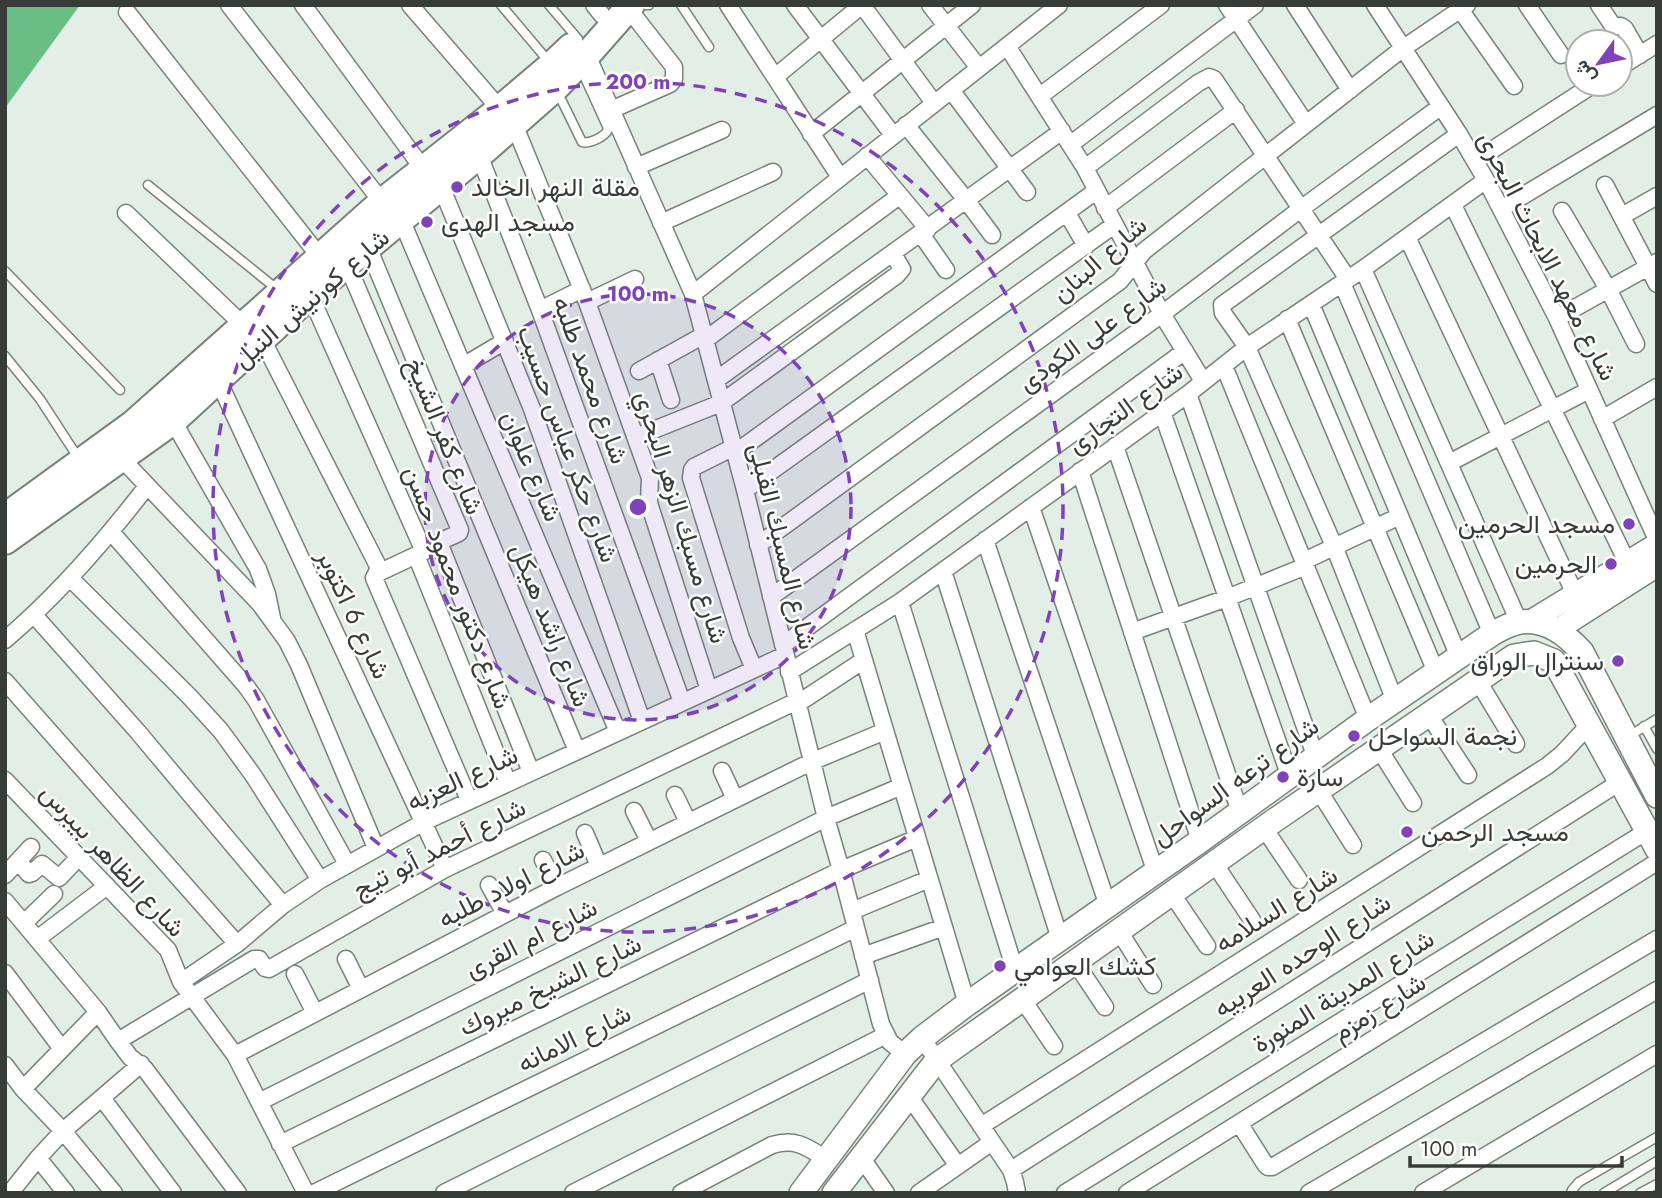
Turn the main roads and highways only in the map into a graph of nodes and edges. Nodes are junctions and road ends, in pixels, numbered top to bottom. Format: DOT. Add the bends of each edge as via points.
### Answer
graph roads {
  1 [pos="623,7"];
  2 [pos="507,117"];
  3 [pos="432,178"];
  4 [pos="253,332"];
  5 [pos="5,517"];
  6 [pos="5,541"];
  7 [pos="1657,796"];
  8 [pos="1260,798"];
  9 [pos="1269,824"];
  10 [pos="1652,840"];
  11 [pos="1148,878"];
  12 [pos="1163,900"];
  13 [pos="801,1193"];
  14 [pos="834,1193"];
  1 -- 2 [label="main road, شارع كورنيش النيل" via="581,53"];
  2 -- 3 [label="main road, شارع كورنيش النيل"];
  2 -- 3 [label="main road, شارع كورنيش النيل" via="479,155"];
  3 -- 4 [label="main road, شارع كورنيش النيل" via="401,219 310,295"];
  3 -- 4 [label="main road, شارع كورنيش النيل" via="382,202 280,292"];
  4 -- 5 [label="main road, شارع كورنيش النيل"];
  4 -- 6 [label="main road, شارع كورنيش النيل" via="218,380 173,421"];
  7 -- 8 [label="main road, شارع ترعه السواحل" via="1635,732 1581,652 1557,630 1524,622 1492,634"];
  8 -- 9 [label="main road"];
  8 -- 11 [label="main road, شارع ترعه السواحل"];
  9 -- 10 [label="main road, شارع ترعه السواحل" via="1514,656 1534,653 1553,661"];
  9 -- 12 [label="main road, شارع ترعه السواحل"];
  11 -- 12 [label="main road"];
  11 -- 13 [label="main road, شارع ترعه السواحل" via="922,1038 905,1054"];
  12 -- 14 [label="main road, شارع ترعه السواحل" via="937,1060"];
}
